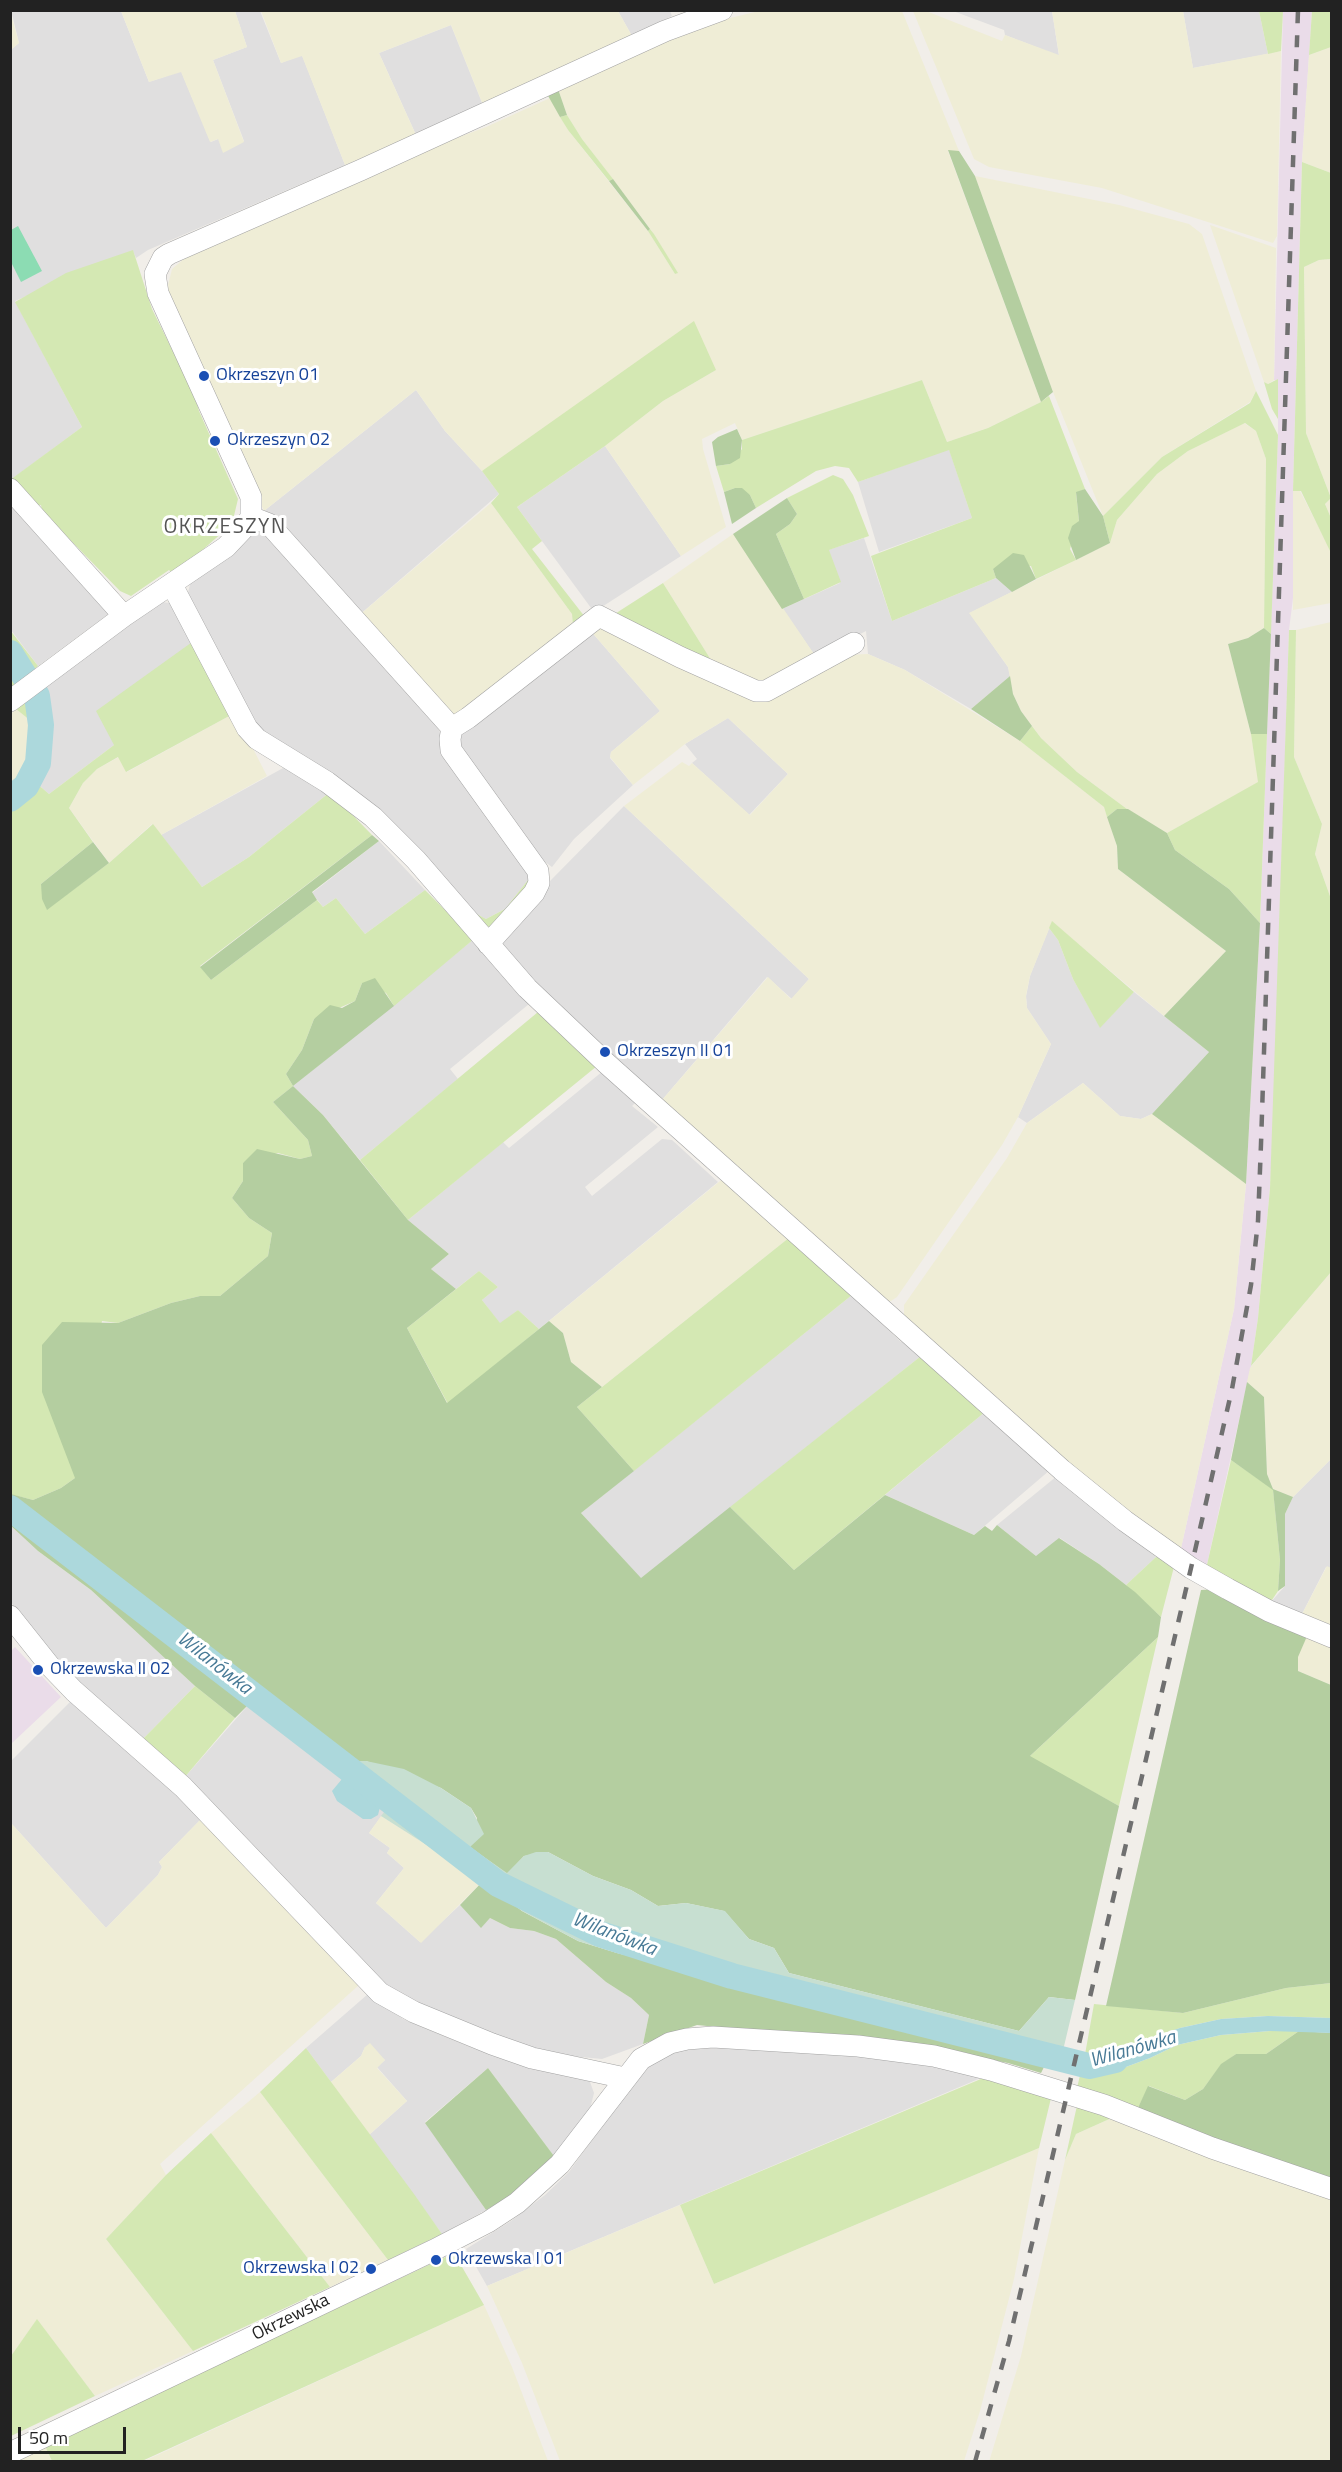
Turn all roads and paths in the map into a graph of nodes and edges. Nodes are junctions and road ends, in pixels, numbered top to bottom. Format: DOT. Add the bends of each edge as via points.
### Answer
graph roads {
  1 [pos="722,10"];
  2 [pos="10,489"];
  3 [pos="251,517"];
  4 [pos="172,585"];
  5 [pos="124,616"];
  6 [pos="854,644"];
  7 [pos="23,691"];
  8 [pos="452,728"];
  9 [pos="488,944"];
  10 [pos="10,1616"];
  11 [pos="1332,1637"];
  12 [pos="625,2078"];
  13 [pos="1332,2189"];
  14 [pos="10,2453"];
  1 -- 3 [label="street" via="664,31 163,258 155,274 158,293 251,497"];
  2 -- 5 [label="street"];
  3 -- 4 [label="street" via="226,547"];
  3 -- 8 [label="street" via="269,524"];
  4 -- 5 [label="street"];
  4 -- 9 [label="street" via="247,729 373,817 416,860"];
  5 -- 7 [label="street"];
  6 -- 8 [label="street" via="766,691 756,691 599,616"];
  8 -- 9 [label="street" via="451,750 532,862 538,876 534,893"];
  9 -- 11 [label="street" via="527,988 606,1063 1010,1424 1125,1521 1228,1589"];
  10 -- 12 [label="street" via="74,1691 183,1787 380,1993 414,2012 532,2058"];
  12 -- 13 [label="street, Okrzewska" via="653,2051 699,2037 858,2046 934,2056 1104,2104 1222,2152"];
  12 -- 14 [label="street, Okrzewska" via="560,2164 517,2203 488,2222"];
}
